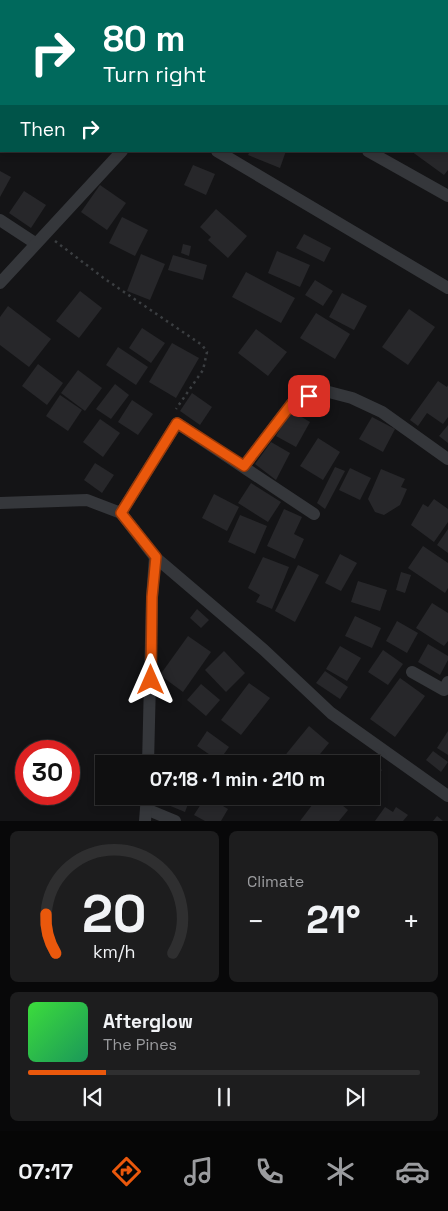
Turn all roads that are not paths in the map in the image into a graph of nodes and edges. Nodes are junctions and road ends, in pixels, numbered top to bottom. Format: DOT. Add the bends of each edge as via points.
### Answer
graph roads {
  1 [pos="121,152"];
  2 [pos="219,152"];
  3 [pos="370,152"];
  4 [pos="448,196"];
  5 [pos="0,220"];
  6 [pos="39,238"];
  7 [pos="0,282"];
  8 [pos="448,288"];
  9 [pos="448,459"];
  10 [pos="244,466"];
  11 [pos="0,503"];
  12 [pos="121,513"];
  13 [pos="314,514"];
  14 [pos="156,557"];
  15 [pos="412,672"];
  16 [pos="448,682"];
  17 [pos="148,755"];
  18 [pos="448,796"];
  19 [pos="146,809"];
  20 [pos="176,821"];
  1 -- 6 [label="street"];
  2 -- 8 [label="street"];
  3 -- 4 [label="street"];
  5 -- 6 [label="street"];
  6 -- 7 [label="street"];
  9 -- 10 [label="street" via="382,412 352,398 325,391 293,402"];
  10 -- 12 [label="street" via="177,423"];
  10 -- 13 [label="street"];
  11 -- 12 [label="street" via="87,500"];
  12 -- 14 [label="street"];
  14 -- 17 [label="street"];
  14 -- 18 [label="street" via="331,712"];
  15 -- 16 [label="street" via="444,690"];
  19 -- 20 [label="street"];
}
